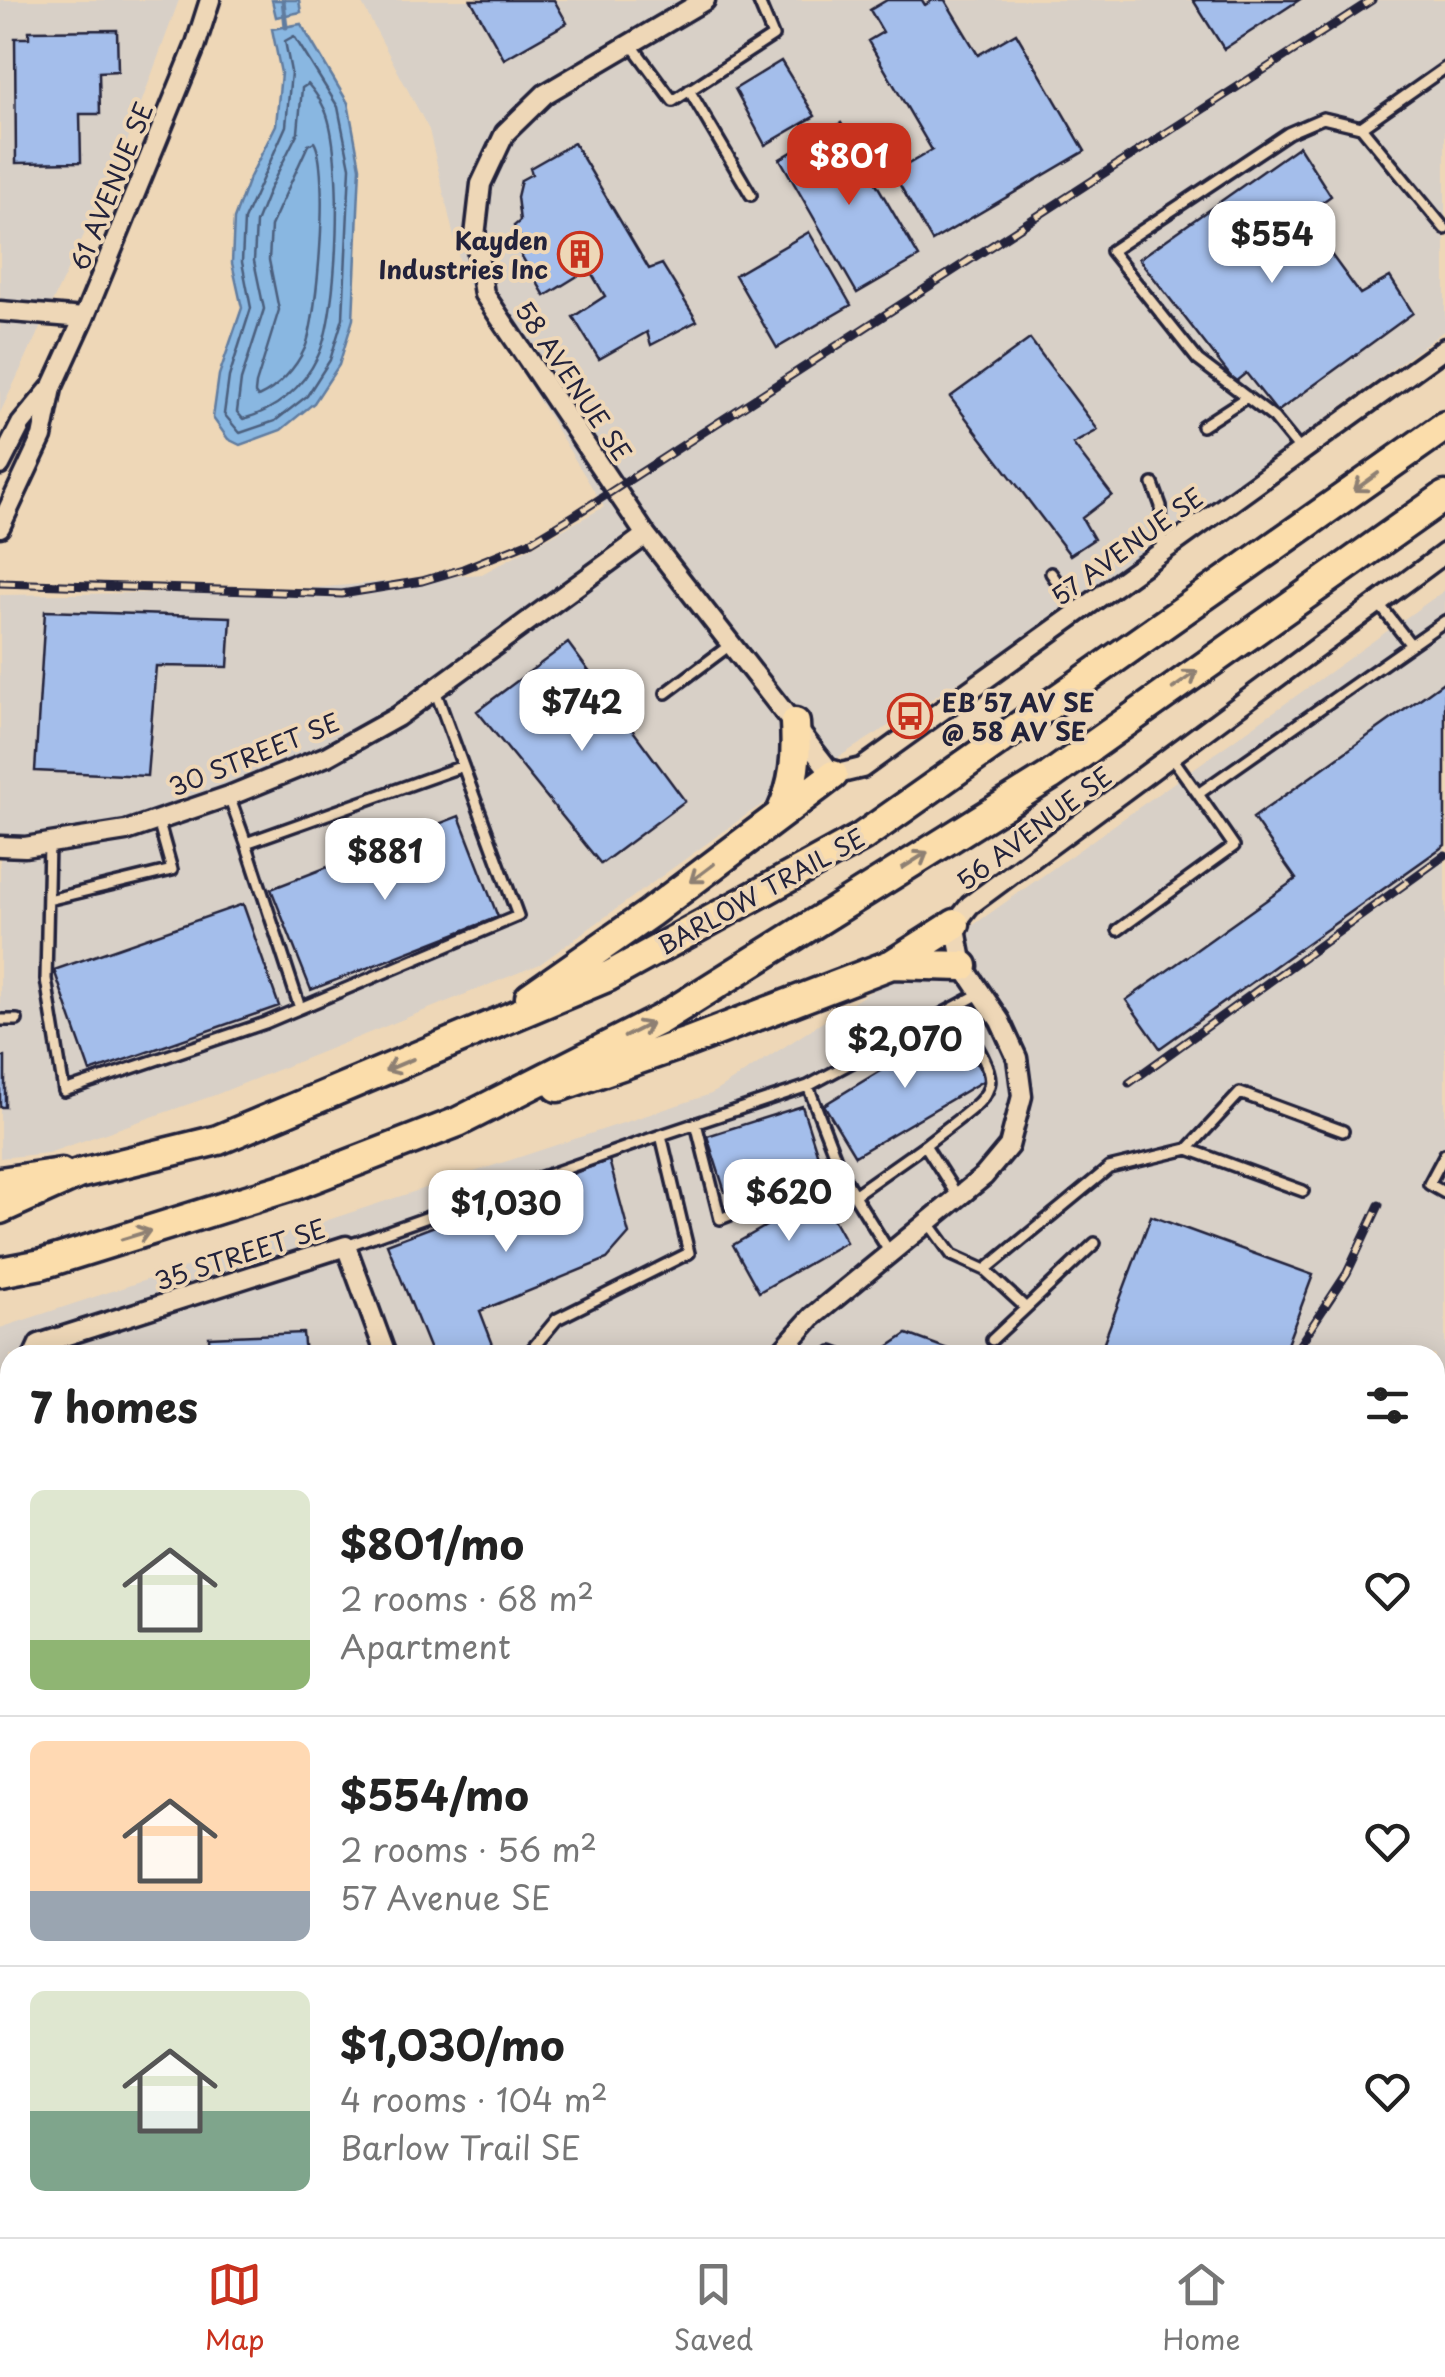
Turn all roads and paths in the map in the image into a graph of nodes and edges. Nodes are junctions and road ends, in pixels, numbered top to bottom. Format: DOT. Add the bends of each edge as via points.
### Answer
graph roads {
  1 [pos="210,0"];
  2 [pos="705,0"];
  3 [pos="758,0"];
  4 [pos="631,44"];
  5 [pos="1445,68"];
  6 [pos="689,90"];
  7 [pos="1360,127"];
  8 [pos="751,195"];
  9 [pos="1445,229"];
  10 [pos="0,310"];
  11 [pos="84,318"];
  12 [pos="1445,348"];
  13 [pos="52,388"];
  14 [pos="1247,396"];
  15 [pos="1202,426"];
  16 [pos="1445,426"];
  17 [pos="1301,452"];
  18 [pos="0,466"];
  19 [pos="1154,484"];
  20 [pos="1445,496"];
  21 [pos="0,527"];
  22 [pos="646,535"];
  23 [pos="1162,552"];
  24 [pos="1445,553"];
  25 [pos="1052,573"];
  26 [pos="1378,602"];
  27 [pos="1078,612"];
  28 [pos="1445,621"];
  29 [pos="732,644"];
  30 [pos="1411,645"];
  31 [pos="434,690"];
  32 [pos="666,693"];
  33 [pos="795,723"];
  34 [pos="1171,756"];
  35 [pos="463,766"];
  36 [pos="833,775"];
  37 [pos="1198,794"];
  38 [pos="230,796"];
  39 [pos="780,814"];
  40 [pos="158,820"];
  41 [pos="49,843"];
  42 [pos="246,843"];
  43 [pos="0,846"];
  44 [pos="48,900"];
  45 [pos="956,924"];
  46 [pos="1118,930"];
  47 [pos="892,964"];
  48 [pos="962,966"];
  49 [pos="981,994"];
  50 [pos="300,1008"];
  51 [pos="954,1008"];
  52 [pos="0,1020"];
  53 [pos="17,1020"];
  54 [pos="489,1028"];
  55 [pos="808,1086"];
  56 [pos="458,1122"];
  57 [pos="696,1123"];
  58 [pos="1343,1132"];
  59 [pos="660,1135"];
  60 [pos="925,1145"];
  61 [pos="1188,1149"];
  62 [pos="1445,1154"];
  63 [pos="841,1172"];
  64 [pos="1303,1191"];
  65 [pos="1445,1194"];
  66 [pos="854,1195"];
  67 [pos="958,1197"];
  68 [pos="3,1204"];
  69 [pos="928,1222"];
  70 [pos="1095,1243"];
  71 [pos="346,1246"];
  72 [pos="890,1253"];
  73 [pos="985,1270"];
  74 [pos="0,1276"];
  75 [pos="1026,1308"];
  76 [pos="992,1340"];
  77 [pos="48,1345"];
  78 [pos="382,1345"];
  79 [pos="535,1345"];
  80 [pos="787,1345"];
  1 -- 11 [label="street, 61 AVENUE SE"];
  2 -- 4 [label="street, 58 AVENUE SE"];
  3 -- 6 [label="lane" via="773,36"];
  4 -- 6 [label="lane" via="673,101"];
  4 -- 22 [label="street, 58 AVENUE SE" via="545,94 505,133 481,184 475,236 484,294"];
  5 -- 7 [label="lane"];
  6 -- 8 [label="lane"];
  7 -- 9 [label="lane"];
  7 -- 14 [label="lane" via="1323,118 1288,133 1111,251 1198,360"];
  10 -- 11 [label="street"];
  11 -- 13 [label="street, 61 AVENUE SE"];
  12 -- 17 [label="street, 57 AVENUE SE"];
  13 -- 18 [label="street, 61 AVENUE SE" via="20,424"];
  13 -- 21 [label="street, 61 AVENUE SE" via="42,438"];
  14 -- 15 [label="lane"];
  14 -- 17 [label="lane"];
  16 -- 54 [label="main road, BARLOW TRAIL SE, one-way" via="862,837 608,976"];
  17 -- 23 [label="street, 57 AVENUE SE"];
  19 -- 23 [label="lane"];
  56 -- 20 [label="main road, BARLOW TRAIL SE, one-way" via="661,1018 1050,776"];
  22 -- 29 [label="street, 58 AVENUE SE"];
  22 -- 31 [label="street, 30 STREET SE"];
  23 -- 27 [label="street, 57 AVENUE SE"];
  24 -- 26 [label="street, 56 AVENUE SE"];
  25 -- 27 [label="lane"];
  26 -- 30 [label="lane"];
  26 -- 34 [label="street, 56 AVENUE SE"];
  27 -- 36 [label="street, 57 AVENUE SE" via="862,768"];
  28 -- 30 [label="lane"];
  29 -- 32 [label="lane"];
  29 -- 33 [label="street, 58 AVENUE SE"];
  30 -- 37 [label="lane"];
  31 -- 35 [label="lane"];
  31 -- 38 [label="street, 30 STREET SE" via="327,756"];
  33 -- 36 [label="street, 58 AVENUE SE"];
  33 -- 39 [label="main road" via="793,781"];
  34 -- 37 [label="lane"];
  34 -- 45 [label="street, 56 AVENUE SE" via="970,905"];
  35 -- 42 [label="lane"];
  35 -- 50 [label="lane" via="518,916"];
  36 -- 39 [label="main road"];
  37 -- 46 [label="lane" via="1234,846"];
  38 -- 40 [label="street, 30 STREET SE"];
  38 -- 42 [label="lane"];
  39 -- 54 [label="main road, one-way"];
  40 -- 41 [label="street, 30 STREET SE"];
  40 -- 44 [label="lane" via="172,870"];
  41 -- 43 [label="street, 30 STREET SE"];
  41 -- 44 [label="lane"];
  42 -- 50 [label="lane"];
  44 -- 50 [label="lane" via="46,978 64,1092"];
  45 -- 47 [label="main road"];
  45 -- 48 [label="street, 56 AVENUE SE"];
  47 -- 48 [label="main road"];
  47 -- 56 [label="main road"];
  48 -- 49 [label="street, 56 AVENUE SE"];
  49 -- 51 [label="lane"];
  49 -- 67 [label="street, 56 AVENUE SE" via="1017,1058 1022,1096 1009,1146"];
  51 -- 55 [label="lane"];
  51 -- 60 [label="lane" via="990,1066 992,1082 988,1096"];
  52 -- 53 [label="lane"];
  54 -- 68 [label="main road, BARLOW TRAIL SE, one-way" via="218,1140 78,1174 56,1172"];
  55 -- 57 [label="lane"];
  55 -- 63 [label="lane"];
  74 -- 56 [label="main road, BARLOW TRAIL SE, one-way" via="295,1185"];
  57 -- 59 [label="lane"];
  57 -- 63 [label="lane" via="720,1220"];
  58 -- 61 [label="lane" via="1240,1094"];
  59 -- 71 [label="lane"];
  59 -- 79 [label="lane" via="689,1254 557,1319"];
  60 -- 66 [label="lane"];
  60 -- 67 [label="lane"];
  61 -- 64 [label="lane"];
  61 -- 73 [label="lane" via="1109,1168"];
  62 -- 65 [label="lane" via="1430,1184"];
  63 -- 66 [label="lane"];
  66 -- 72 [label="lane"];
  67 -- 69 [label="street, 56 AVENUE SE"];
  69 -- 72 [label="street, 56 AVENUE SE"];
  69 -- 73 [label="lane" via="952,1255"];
  70 -- 75 [label="lane"];
  71 -- 77 [label="street, 35 STREET SE"];
  71 -- 78 [label="street, 35 STREET SE"];
  72 -- 80 [label="street, 56 AVENUE SE"];
  73 -- 75 [label="lane"];
  75 -- 76 [label="lane"];
}
